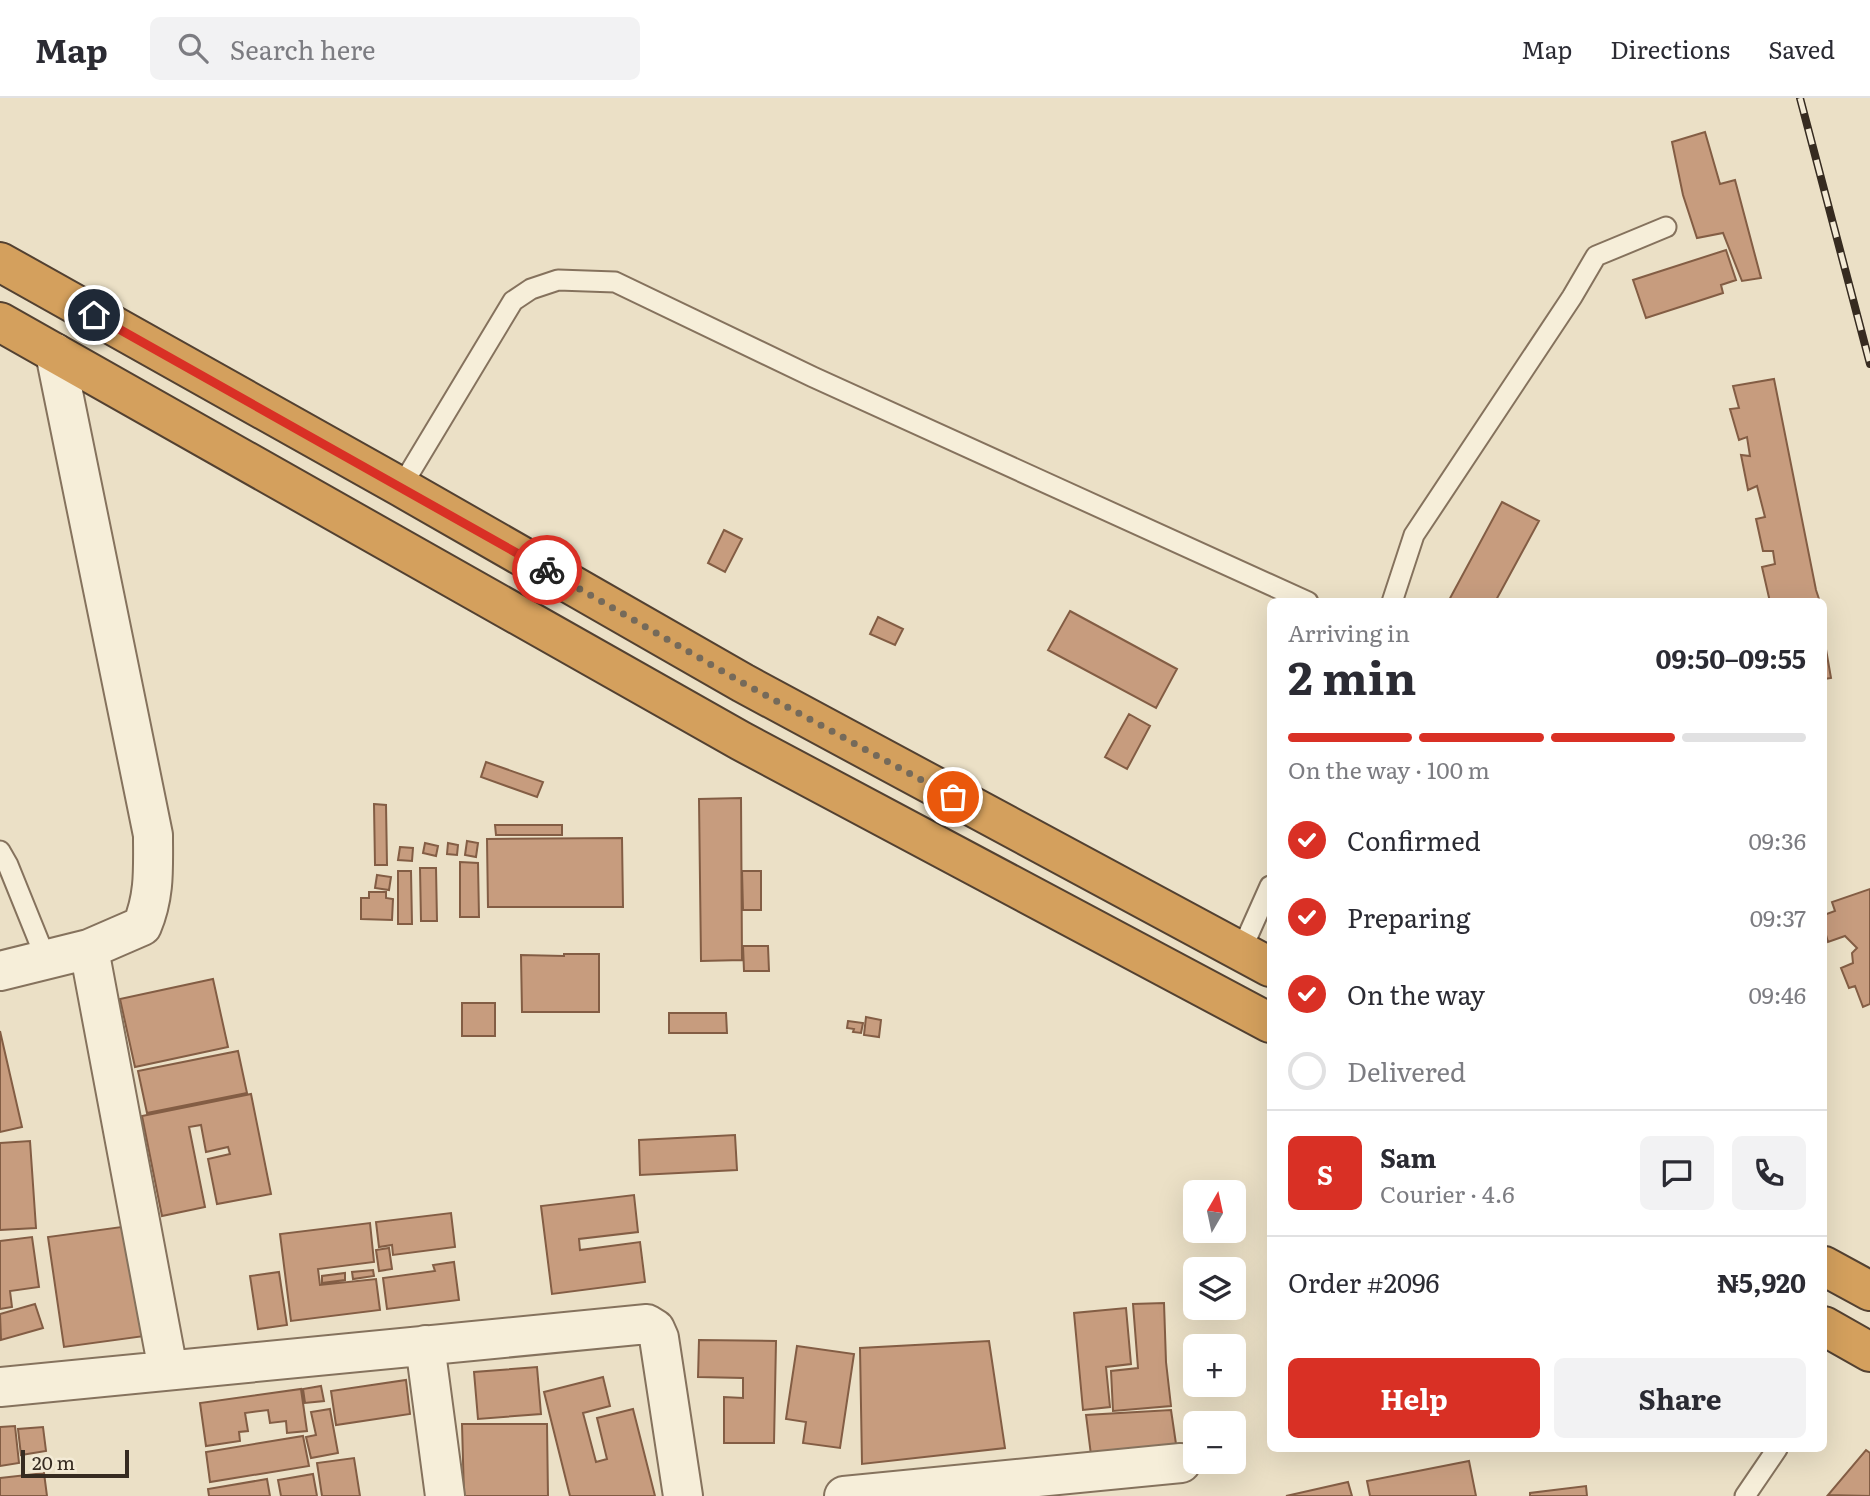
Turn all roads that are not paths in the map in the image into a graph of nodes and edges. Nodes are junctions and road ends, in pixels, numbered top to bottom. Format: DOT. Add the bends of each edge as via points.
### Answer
graph roads {
  1 [pos="1666,227"];
  2 [pos="0,262"];
  3 [pos="0,323"];
  4 [pos="55,353"];
  5 [pos="401,487"];
  6 [pos="1299,598"];
  7 [pos="1393,598"];
  8 [pos="0,851"];
  9 [pos="1267,902"];
  10 [pos="89,949"];
  11 [pos="46,959"];
  12 [pos="1256,959"];
  13 [pos="0,971"];
  14 [pos="1267,1021"];
  15 [pos="1827,1268"];
  16 [pos="1870,1291"];
  17 [pos="1827,1328"];
  18 [pos="425,1345"];
  19 [pos="1870,1352"];
  20 [pos="168,1370"];
  21 [pos="0,1387"];
  22 [pos="1775,1452"];
  23 [pos="1181,1464"];
  24 [pos="444,1496"];
  25 [pos="682,1496"];
  26 [pos="844,1496"];
  27 [pos="1745,1496"];
  1 -- 7 [label="lane" via="1596,256 1414,535"];
  2 -- 5 [label="highway"];
  3 -- 4 [label="highway"];
  4 -- 10 [label="street" via="153,835 153,888 142,926"];
  4 -- 14 [label="highway" via="741,741"];
  5 -- 6 [label="lane" via="513,301 531,289 558,281 615,282"];
  5 -- 12 [label="highway" via="743,683"];
  8 -- 11 [label="lane"];
  9 -- 12 [label="lane"];
  10 -- 11 [label="street"];
  10 -- 20 [label="street"];
  11 -- 13 [label="street"];
  15 -- 16 [label="highway"];
  17 -- 19 [label="highway"];
  18 -- 20 [label="street"];
  18 -- 24 [label="street"];
  18 -- 25 [label="street" via="647,1324 659,1338"];
  20 -- 21 [label="street"];
  22 -- 27 [label="lane"];
  23 -- 26 [label="street"];
}
